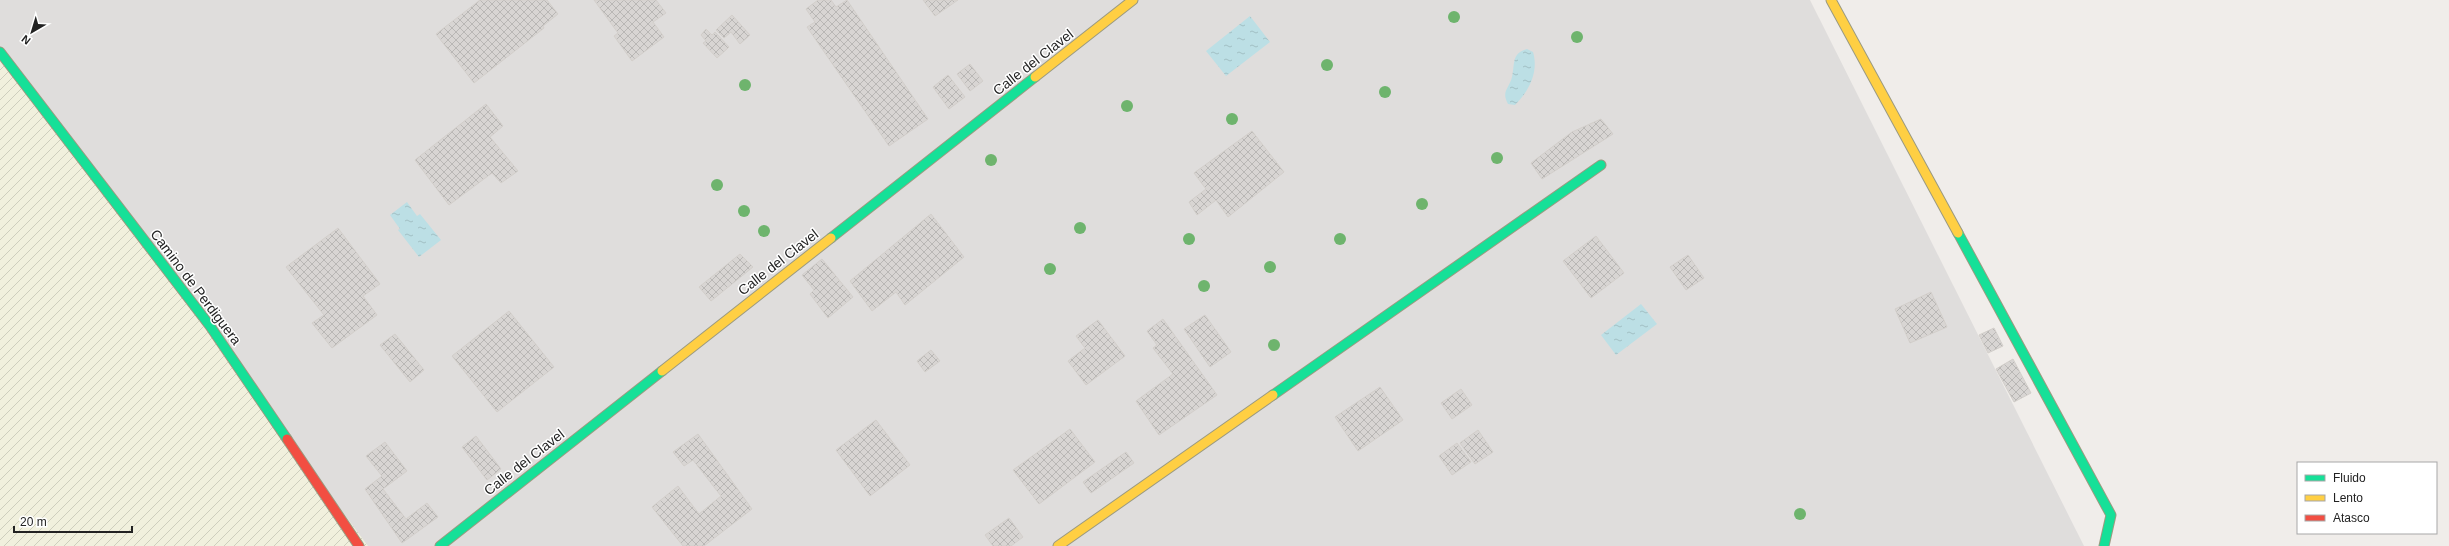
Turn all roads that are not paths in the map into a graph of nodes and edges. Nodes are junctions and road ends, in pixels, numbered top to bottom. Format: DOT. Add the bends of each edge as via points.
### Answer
graph roads {
  1 [pos="1133,0"];
  2 [pos="1831,0"];
  3 [pos="0,52"];
  4 [pos="1601,165"];
  5 [pos="359,546"];
  6 [pos="440,546"];
  7 [pos="1058,546"];
  8 [pos="2104,546"];
  1 -- 6 [label="street, Calle del Clavel"];
  2 -- 8 [label="street" via="2111,515"];
  3 -- 5 [label="street, Camino de Perdiguera" via="210,326"];
  4 -- 7 [label="street" via="1472,253 1261,405"];
}
